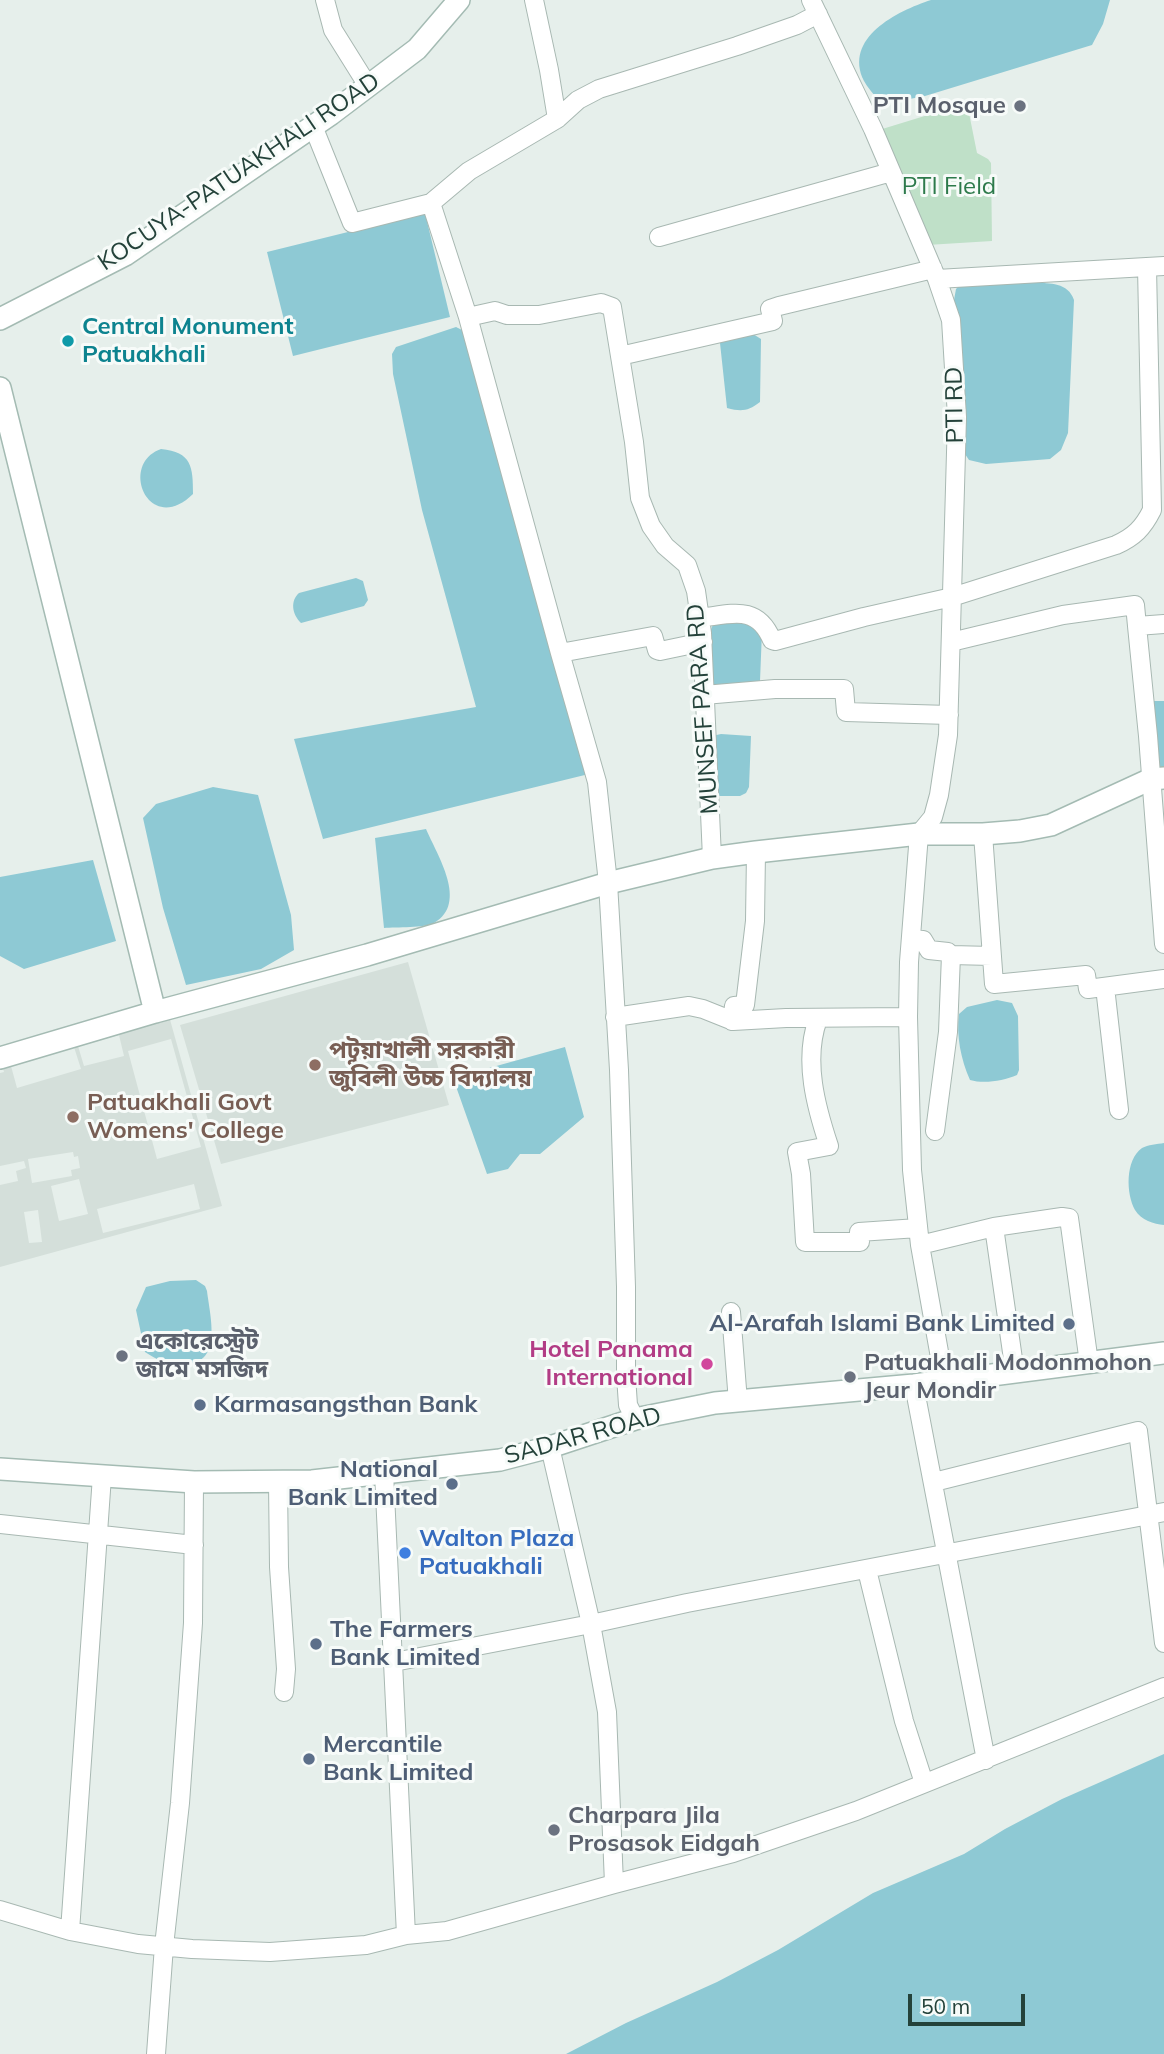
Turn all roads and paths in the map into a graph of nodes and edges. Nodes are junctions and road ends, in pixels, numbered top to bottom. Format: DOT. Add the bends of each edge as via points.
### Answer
graph roads {
  1 [pos="325,0"];
  2 [pos="459,0"];
  3 [pos="538,1"];
  4 [pos="814,7"];
  5 [pos="368,86"];
  6 [pos="557,119"];
  7 [pos="313,126"];
  8 [pos="891,172"];
  9 [pos="431,203"];
  10 [pos="659,237"];
  11 [pos="1156,267"];
  12 [pos="935,274"];
  13 [pos="468,317"];
  14 [pos="0,319"];
  15 [pos="620,356"];
  16 [pos="0,388"];
  17 [pos="952,597"];
  18 [pos="700,618"];
  19 [pos="1164,624"];
  20 [pos="1137,626"];
  21 [pos="703,642"];
  22 [pos="951,642"];
  23 [pos="560,653"];
  24 [pos="704,695"];
  25 [pos="949,715"];
  26 [pos="1158,778"];
  27 [pos="919,834"];
  28 [pos="983,834"];
  29 [pos="756,852"];
  30 [pos="712,859"];
  31 [pos="608,883"];
  32 [pos="911,939"];
  33 [pos="1164,944"];
  34 [pos="951,955"];
  35 [pos="992,956"];
  36 [pos="1164,979"];
  37 [pos="1105,987"];
  38 [pos="155,1012"];
  39 [pos="615,1017"];
  40 [pos="908,1017"];
  41 [pos="818,1019"];
  42 [pos="732,1021"];
  43 [pos="0,1058"];
  44 [pos="1119,1110"];
  45 [pos="935,1131"];
  46 [pos="994,1227"];
  47 [pos="919,1236"];
  48 [pos="731,1312"];
  49 [pos="1164,1353"];
  50 [pos="1089,1363"];
  51 [pos="1015,1373"];
  52 [pos="944,1380"];
  53 [pos="914,1385"];
  54 [pos="738,1402"];
  55 [pos="635,1419"];
  56 [pos="550,1447"];
  57 [pos="0,1469"];
  58 [pos="384,1473"];
  59 [pos="102,1476"];
  60 [pos="194,1482"];
  61 [pos="278,1482"];
  62 [pos="934,1482"];
  63 [pos="1156,1513"];
  64 [pos="0,1524"];
  65 [pos="96,1532"];
  66 [pos="194,1545"];
  67 [pos="948,1555"];
  68 [pos="867,1570"];
  69 [pos="591,1624"];
  70 [pos="1164,1643"];
  71 [pos="394,1662"];
  72 [pos="1164,1687"];
  73 [pos="284,1692"];
  74 [pos="986,1760"];
  75 [pos="924,1783"];
  76 [pos="614,1884"];
  77 [pos="0,1910"];
  78 [pos="70,1931"];
  79 [pos="406,1935"];
  80 [pos="164,1947"];
  81 [pos="156,2054"];
  1 -- 5 [label="street" via="332,30"];
  2 -- 5 [label="street, KOCUYA-PATUAKHALI ROAD" via="418,48"];
  3 -- 6 [label="street"];
  4 -- 6 [label="street" via="797,25 599,89"];
  4 -- 8 [label="street, PTI RD"];
  5 -- 7 [label="street, KOCUYA-PATUAKHALI ROAD"];
  6 -- 9 [label="street" via="469,171"];
  7 -- 9 [label="street" via="352,223"];
  7 -- 14 [label="street, KOCUYA-PATUAKHALI ROAD" via="125,256"];
  8 -- 10 [label="street"];
  8 -- 12 [label="street, PTI RD"];
  9 -- 13 [label="street"];
  11 -- 12 [label="street"];
  11 -- 17 [label="street" via="1152,510 1145,525 1116,545"];
  12 -- 15 [label="street" via="779,306 770,309 773,321"];
  12 -- 17 [label="street, PTI RD" via="951,320 957,417"];
  13 -- 15 [label="street, MUNSEF PARA RD" via="495,311 539,315 601,303 611,307"];
  13 -- 23 [label="street"];
  15 -- 18 [label="street, MUNSEF PARA RD" via="640,498 665,546 687,565"];
  16 -- 38 [label="street"];
  17 -- 18 [label="street" via="775,640 766,625 744,614"];
  17 -- 22 [label="street, PTI RD"];
  18 -- 21 [label="street, MUNSEF PARA RD"];
  19 -- 20 [label="street"];
  20 -- 22 [label="street" via="1135,605 1063,615"];
  20 -- 26 [label="street"];
  21 -- 23 [label="street" via="660,651 653,636"];
  21 -- 24 [label="street, MUNSEF PARA RD"];
  22 -- 25 [label="street, PTI RD"];
  23 -- 31 [label="street" via="597,782"];
  24 -- 25 [label="street" via="844,689 846,712"];
  24 -- 30 [label="street, MUNSEF PARA RD"];
  25 -- 27 [label="street, PTI RD" via="939,795 933,817"];
  26 -- 28 [label="street" via="1051,825"];
  26 -- 33 [label="street"];
  27 -- 28 [label="street"];
  27 -- 29 [label="street"];
  27 -- 32 [label="street"];
  28 -- 35 [label="street"];
  29 -- 30 [label="street"];
  29 -- 42 [label="street" via="755,921 745,1005 734,1006"];
  30 -- 31 [label="street"];
  31 -- 38 [label="street"];
  31 -- 39 [label="street"];
  32 -- 34 [label="street" via="923,940 929,950"];
  32 -- 40 [label="street"];
  34 -- 35 [label="street"];
  34 -- 45 [label="street" via="948,1032"];
  35 -- 37 [label="street" via="994,984 1086,975 1088,989"];
  36 -- 37 [label="street"];
  37 -- 44 [label="street"];
  38 -- 43 [label="street"];
  39 -- 42 [label="street" via="689,1006"];
  39 -- 55 [label="street" via="626,1376 628,1405"];
  40 -- 41 [label="street"];
  40 -- 47 [label="street" via="912,1170"];
  41 -- 42 [label="street"];
  41 -- 47 [label="street" via="812,1051 815,1099 829,1146 797,1152 805,1242 860,1242 859,1232"];
  46 -- 47 [label="street"];
  46 -- 50 [label="street" via="1069,1218"];
  46 -- 51 [label="street"];
  47 -- 52 [label="street"];
  48 -- 54 [label="street"];
  49 -- 50 [label="street, SADAR ROAD"];
  50 -- 51 [label="street, SADAR ROAD"];
  51 -- 52 [label="street, SADAR ROAD"];
  52 -- 53 [label="street, SADAR ROAD"];
  53 -- 54 [label="street, SADAR ROAD"];
  53 -- 62 [label="street"];
  54 -- 55 [label="street, SADAR ROAD"];
  55 -- 56 [label="street, SADAR ROAD"];
  56 -- 58 [label="street, SADAR ROAD" via="500,1460"];
  56 -- 69 [label="street"];
  57 -- 59 [label="street, SADAR ROAD"];
  58 -- 61 [label="street, SADAR ROAD"];
  58 -- 71 [label="street"];
  59 -- 60 [label="street, SADAR ROAD"];
  59 -- 65 [label="street"];
  60 -- 61 [label="street, SADAR ROAD"];
  60 -- 66 [label="street"];
  61 -- 73 [label="street"];
  62 -- 63 [label="street" via="1138,1431"];
  62 -- 67 [label="street"];
  63 -- 67 [label="street"];
  63 -- 70 [label="street"];
  64 -- 65 [label="street"];
  65 -- 66 [label="street"];
  65 -- 78 [label="street"];
  66 -- 80 [label="street" via="182,1775"];
  67 -- 68 [label="street"];
  67 -- 74 [label="street"];
  68 -- 69 [label="street"];
  68 -- 75 [label="street"];
  69 -- 71 [label="street"];
  69 -- 76 [label="street" via="607,1712"];
  71 -- 79 [label="street"];
  72 -- 74 [label="street"];
  74 -- 75 [label="street"];
  75 -- 76 [label="street" via="733,1853"];
  76 -- 79 [label="street" via="447,1931"];
  77 -- 78 [label="street"];
  78 -- 80 [label="street"];
  79 -- 80 [label="street" via="366,1945 270,1952"];
  80 -- 81 [label="street"];
}
